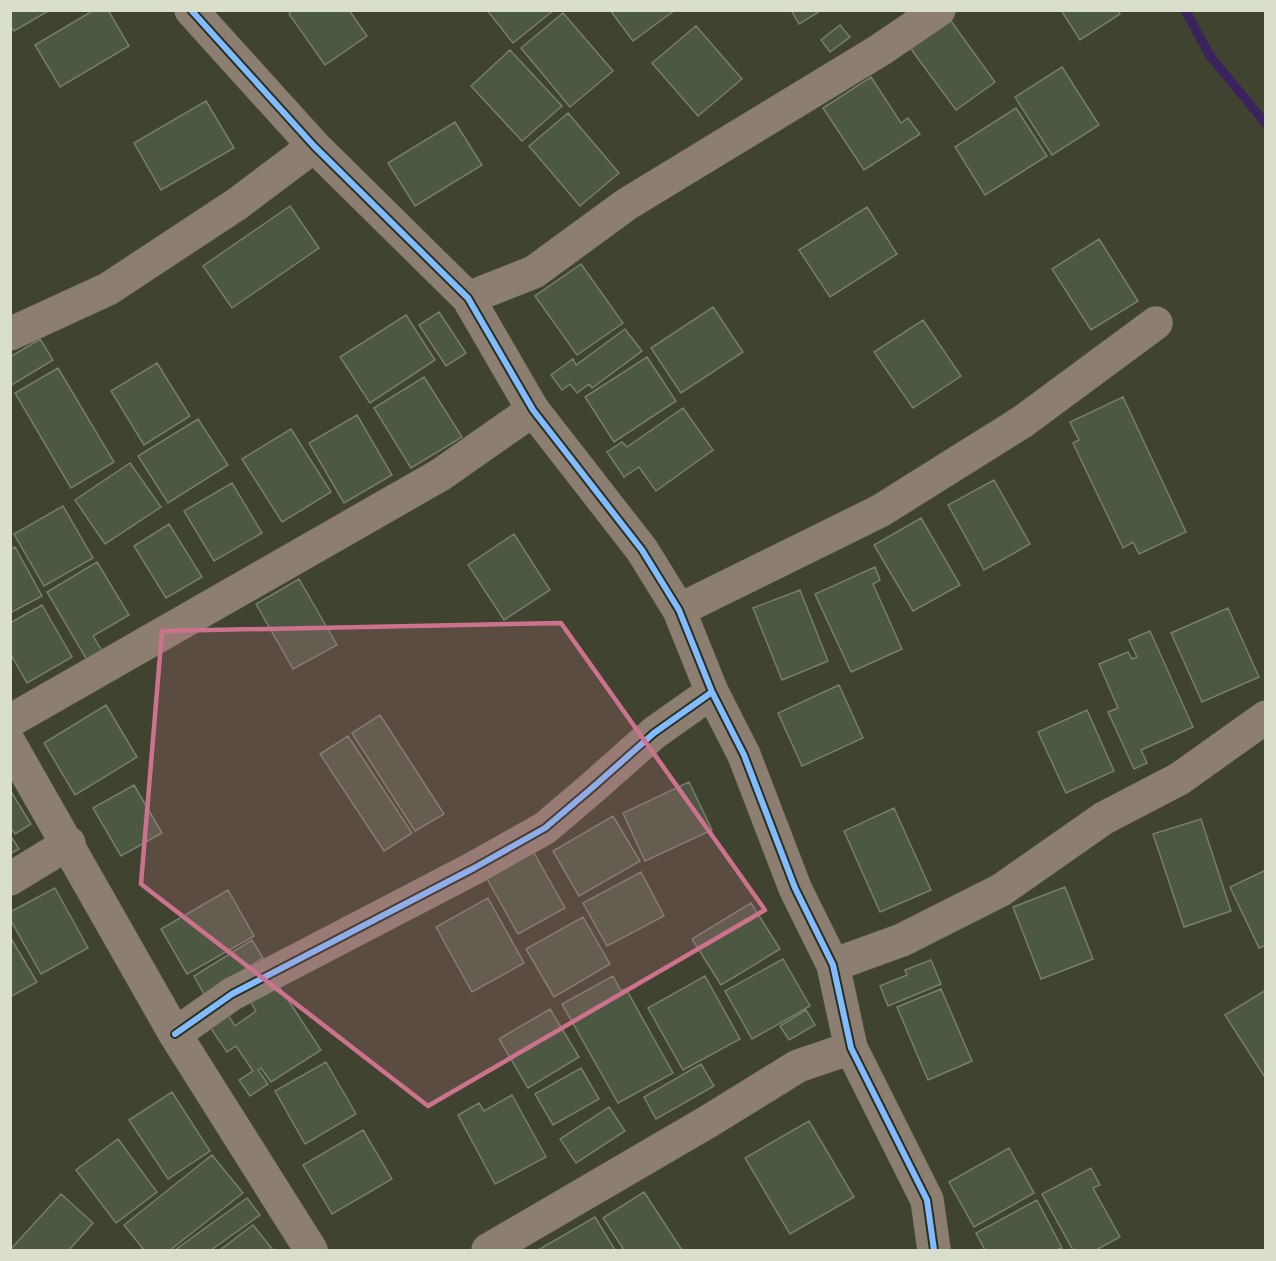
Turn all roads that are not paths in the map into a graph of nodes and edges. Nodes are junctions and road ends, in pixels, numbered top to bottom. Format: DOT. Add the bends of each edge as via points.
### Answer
graph roads {
  1 [pos="939,10"];
  2 [pos="200,13"];
  3 [pos="314,146"];
  4 [pos="468,298"];
  5 [pos="1156,323"];
  6 [pos="10,334"];
  7 [pos="533,410"];
  8 [pos="679,610"];
  9 [pos="712,692"];
  10 [pos="1266,717"];
  11 [pos="10,721"];
  12 [pos="10,744"];
  13 [pos="69,843"];
  14 [pos="10,879"];
  15 [pos="833,965"];
  16 [pos="175,1034"];
  17 [pos="851,1048"];
  18 [pos="311,1251"];
  19 [pos="488,1251"];
  20 [pos="934,1251"];
  1 -- 4 [label="street" via="627,204 534,272"];
  2 -- 3 [label="street"];
  3 -- 4 [label="street"];
  3 -- 6 [label="street" via="237,204 108,289"];
  4 -- 7 [label="street"];
  5 -- 8 [label="street" via="1022,422 880,511"];
  7 -- 8 [label="street" via="642,550"];
  7 -- 11 [label="street" via="440,475"];
  8 -- 9 [label="street"];
  9 -- 15 [label="street" via="744,756 795,888"];
  9 -- 16 [label="street" via="654,733 544,828 232,994"];
  10 -- 15 [label="street" via="1179,779 1104,818 1001,890 902,940"];
  12 -- 13 [label="street"];
  13 -- 14 [label="street"];
  13 -- 16 [label="street"];
  15 -- 17 [label="street"];
  16 -- 18 [label="street"];
  17 -- 19 [label="street" via="798,1066"];
  17 -- 20 [label="street" via="927,1200"];
}
